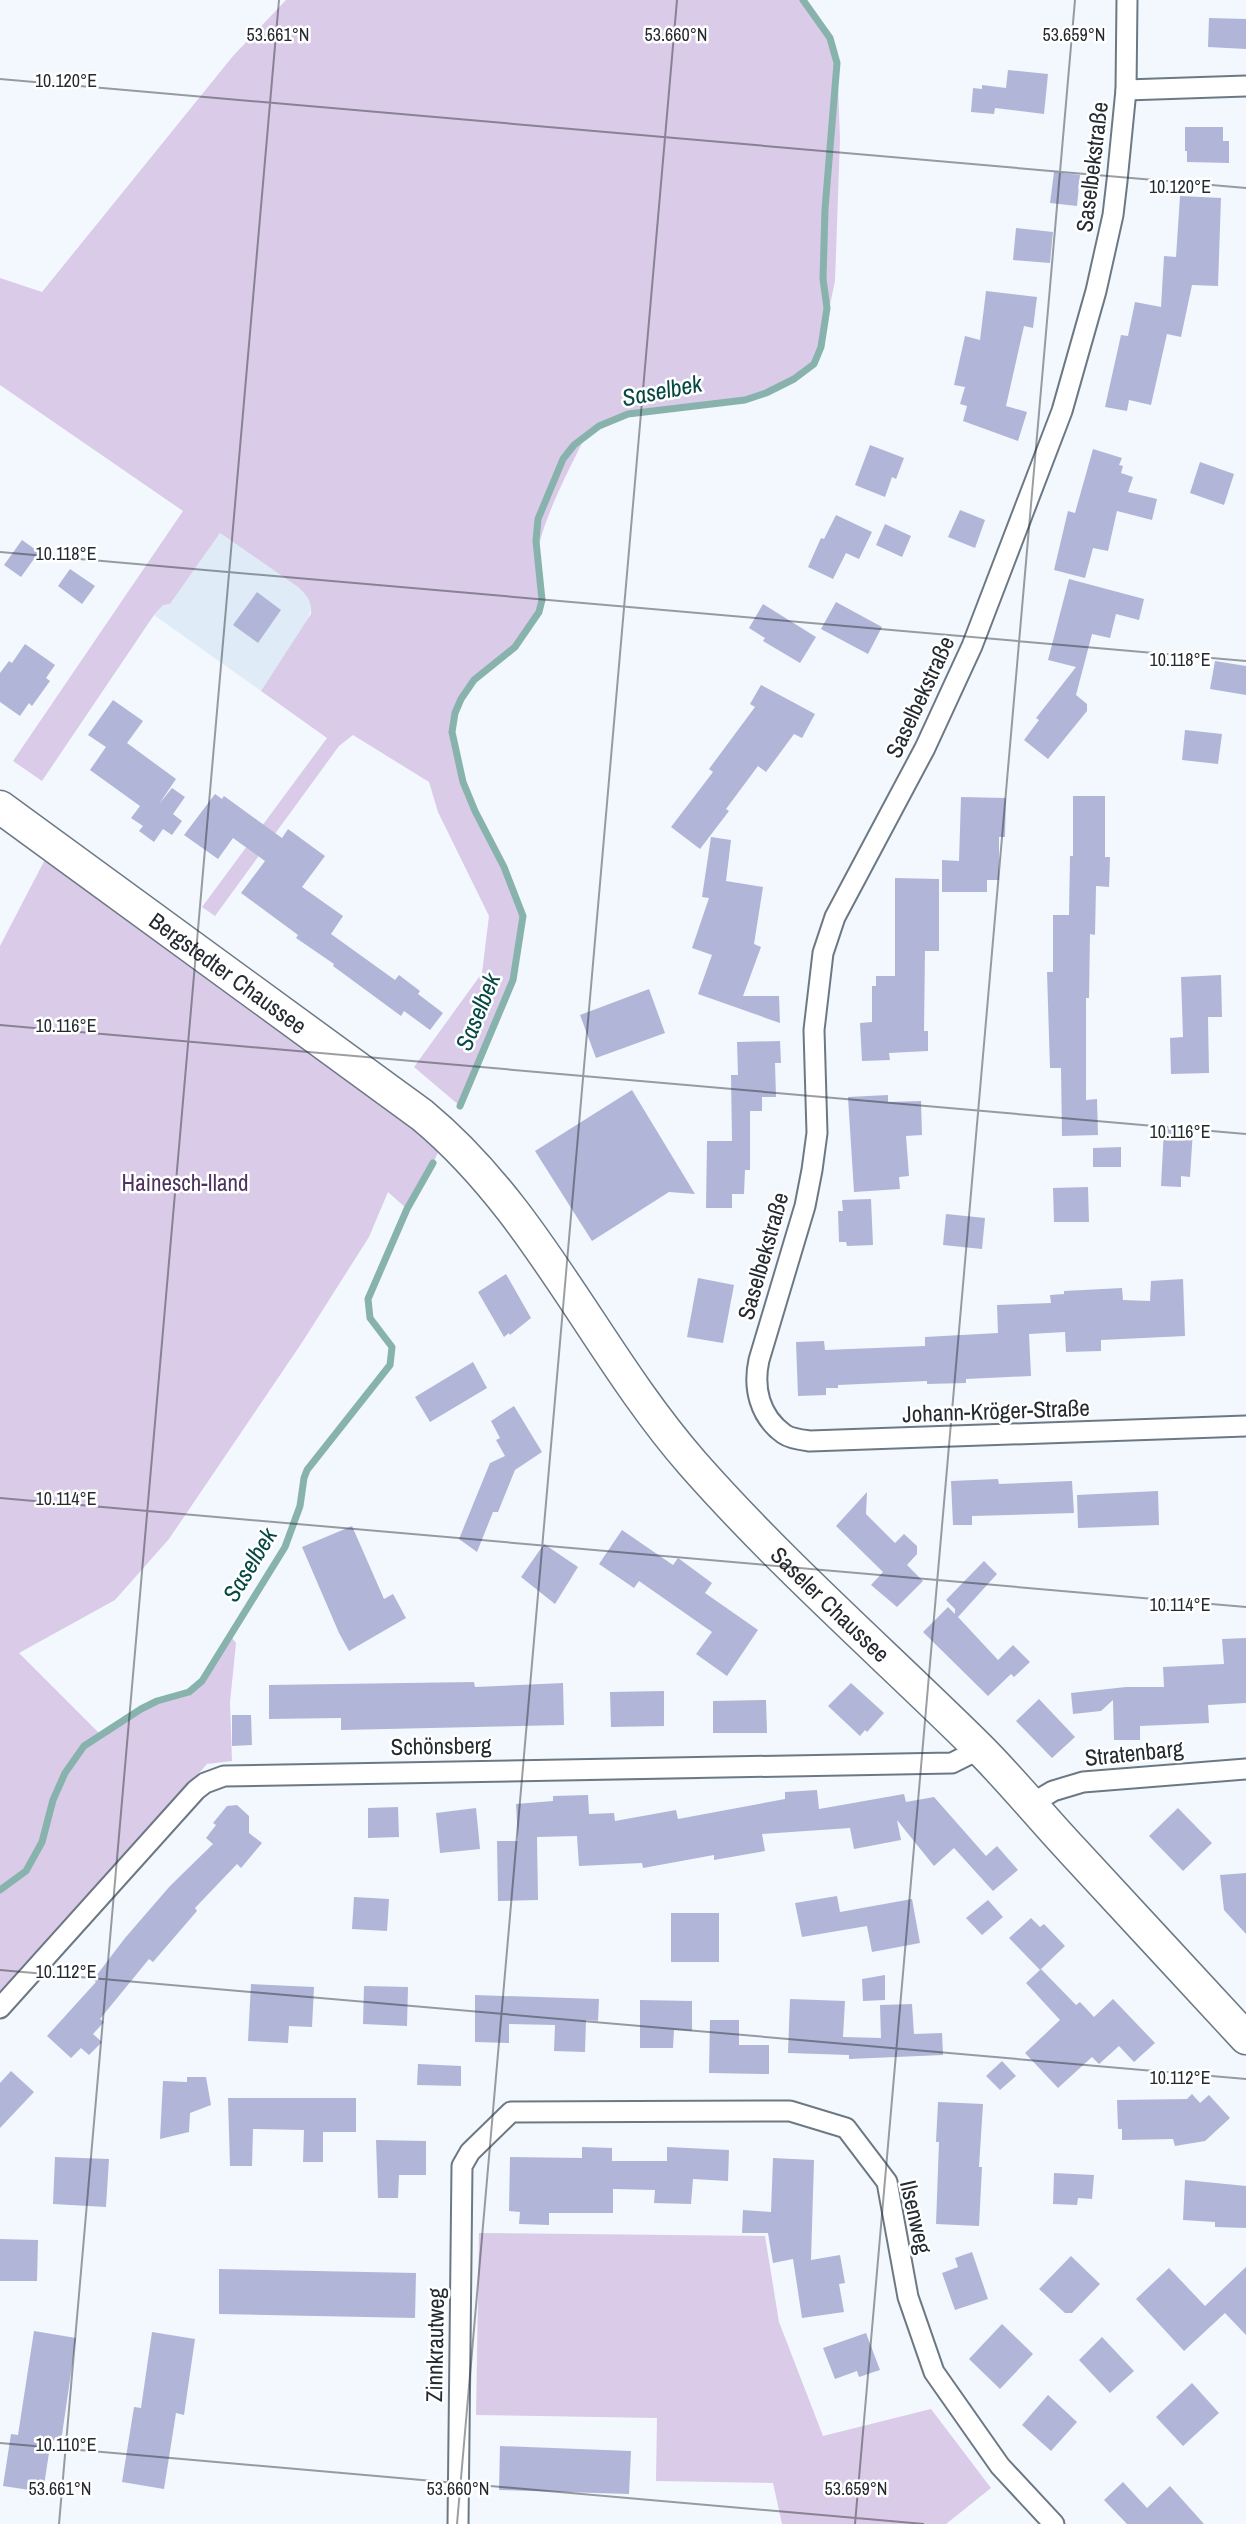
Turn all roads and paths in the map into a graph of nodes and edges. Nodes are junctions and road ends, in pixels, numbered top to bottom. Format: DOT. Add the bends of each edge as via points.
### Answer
graph roads {
  1 [pos="1127,0"];
  2 [pos="1246,86"];
  3 [pos="1126,90"];
  4 [pos="0,807"];
  5 [pos="453,1140"];
  6 [pos="762,1408"];
  7 [pos="1246,1426"];
  8 [pos="980,1749"];
  9 [pos="1246,1769"];
  10 [pos="1031,1804"];
  11 [pos="0,2008"];
  12 [pos="1246,2038"];
  13 [pos="462,2166"];
  14 [pos="458,2524"];
  15 [pos="1055,2524"];
  1 -- 3 [label="street, Saselbekstraße"];
  2 -- 3 [label="street"];
  3 -- 6 [label="street, Saselbekstraße" via="1113,215 1097,291 1062,411 972,646 925,748 835,918 823,953 814,1030 817,1133 805,1206 756,1376"];
  4 -- 5 [label="main road, Bergstedter Chaussee"];
  5 -- 8 [label="main road, Saseler Chaussee" via="538,1244 608,1352 692,1463 805,1583"];
  6 -- 7 [label="street, Johann-Kröger-Straße" via="783,1434 810,1441"];
  8 -- 10 [label="main road, Saseler Chaussee"];
  8 -- 11 [label="street, Schönsberg" via="952,1763 224,1776 196,1790"];
  9 -- 10 [label="street, Stratenbarg" via="1083,1782"];
  10 -- 12 [label="main road, Saseler Chaussee"];
  13 -- 14 [label="street, Zinnkrautweg"];
  13 -- 15 [label="street, Ilsenweg" via="511,2112 790,2111 846,2128 887,2182 908,2297 933,2372 1000,2466"];
}
